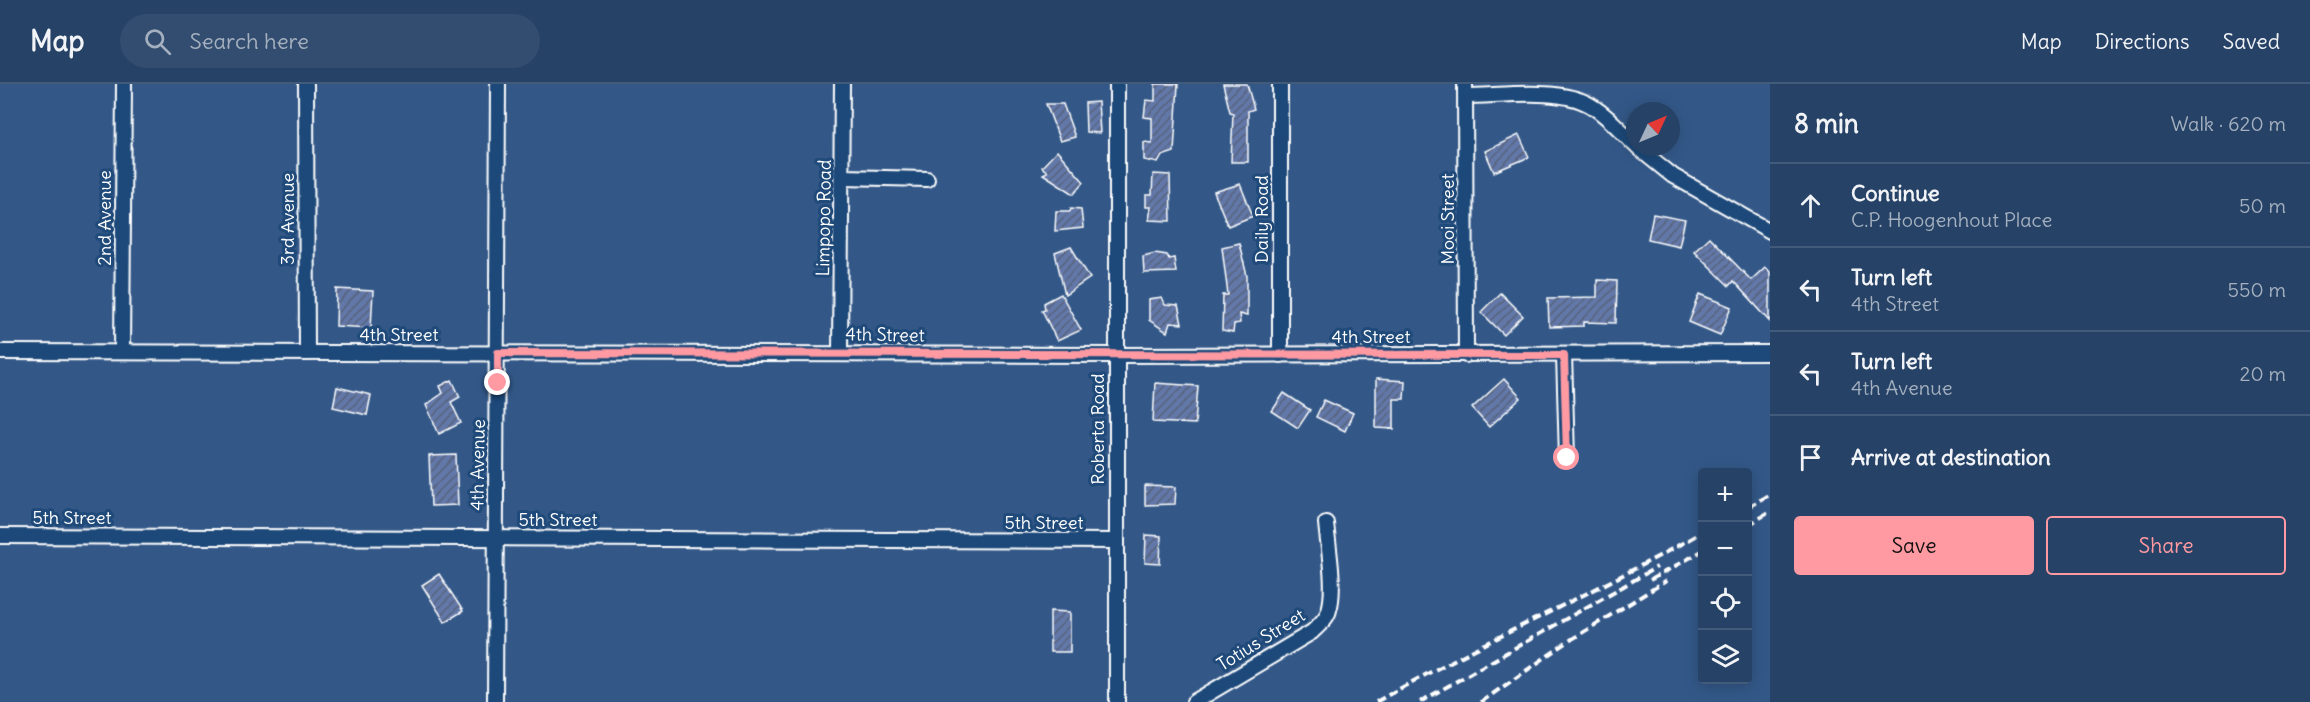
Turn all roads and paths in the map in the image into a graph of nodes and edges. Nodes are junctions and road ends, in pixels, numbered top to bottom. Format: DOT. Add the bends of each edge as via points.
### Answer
graph roads {
  1 [pos="124,84"];
  2 [pos="306,84"];
  3 [pos="498,84"];
  4 [pos="842,84"];
  5 [pos="1117,84"];
  6 [pos="1280,84"];
  7 [pos="1466,90"];
  8 [pos="1626,136"];
  9 [pos="1648,156"];
  10 [pos="843,177"];
  11 [pos="927,179"];
  12 [pos="1770,231"];
  13 [pos="122,351"];
  14 [pos="0,352"];
  15 [pos="840,352"];
  16 [pos="307,353"];
  17 [pos="498,353"];
  18 [pos="1770,353"];
  19 [pos="1116,355"];
  20 [pos="1280,355"];
  21 [pos="1466,355"];
  22 [pos="1564,355"];
  23 [pos="1567,458"];
  24 [pos="1326,523"];
  25 [pos="0,536"];
  26 [pos="495,538"];
  27 [pos="1115,541"];
  28 [pos="495,702"];
  29 [pos="1117,702"];
  30 [pos="1194,702"];
  1 -- 13 [label="street, 2nd Avenue"];
  2 -- 16 [label="street, 3rd Avenue"];
  3 -- 17 [label="street, 4th Avenue"];
  4 -- 10 [label="street, Limpopo Road"];
  5 -- 19 [label="street, Roberta Road"];
  6 -- 20 [label="street, Daily Road"];
  7 -- 8 [label="street" via="1576,98 1604,115"];
  7 -- 21 [label="street, Mooi Street"];
  9 -- 12 [label="street" via="1673,176"];
  10 -- 11 [label="street"];
  10 -- 15 [label="street, Limpopo Road"];
  13 -- 14 [label="street, 4th Street"];
  13 -- 16 [label="street, 4th Street"];
  15 -- 17 [label="street, 4th Street"];
  15 -- 19 [label="street, 4th Street"];
  16 -- 17 [label="street, 4th Street"];
  17 -- 26 [label="street, 4th Avenue"];
  18 -- 22 [label="street, 4th Street"];
  19 -- 20 [label="street, 4th Street"];
  19 -- 27 [label="street, Roberta Road"];
  20 -- 21 [label="street, 4th Street"];
  21 -- 22 [label="street, 4th Street"];
  22 -- 23 [label="street"];
  24 -- 30 [label="street, Totius Street" via="1332,597 1323,621 1312,633"];
  25 -- 26 [label="street, 5th Street"];
  26 -- 27 [label="street, 5th Street"];
  26 -- 28 [label="street, 4th Avenue"];
  27 -- 29 [label="street, Roberta Road"];
}
